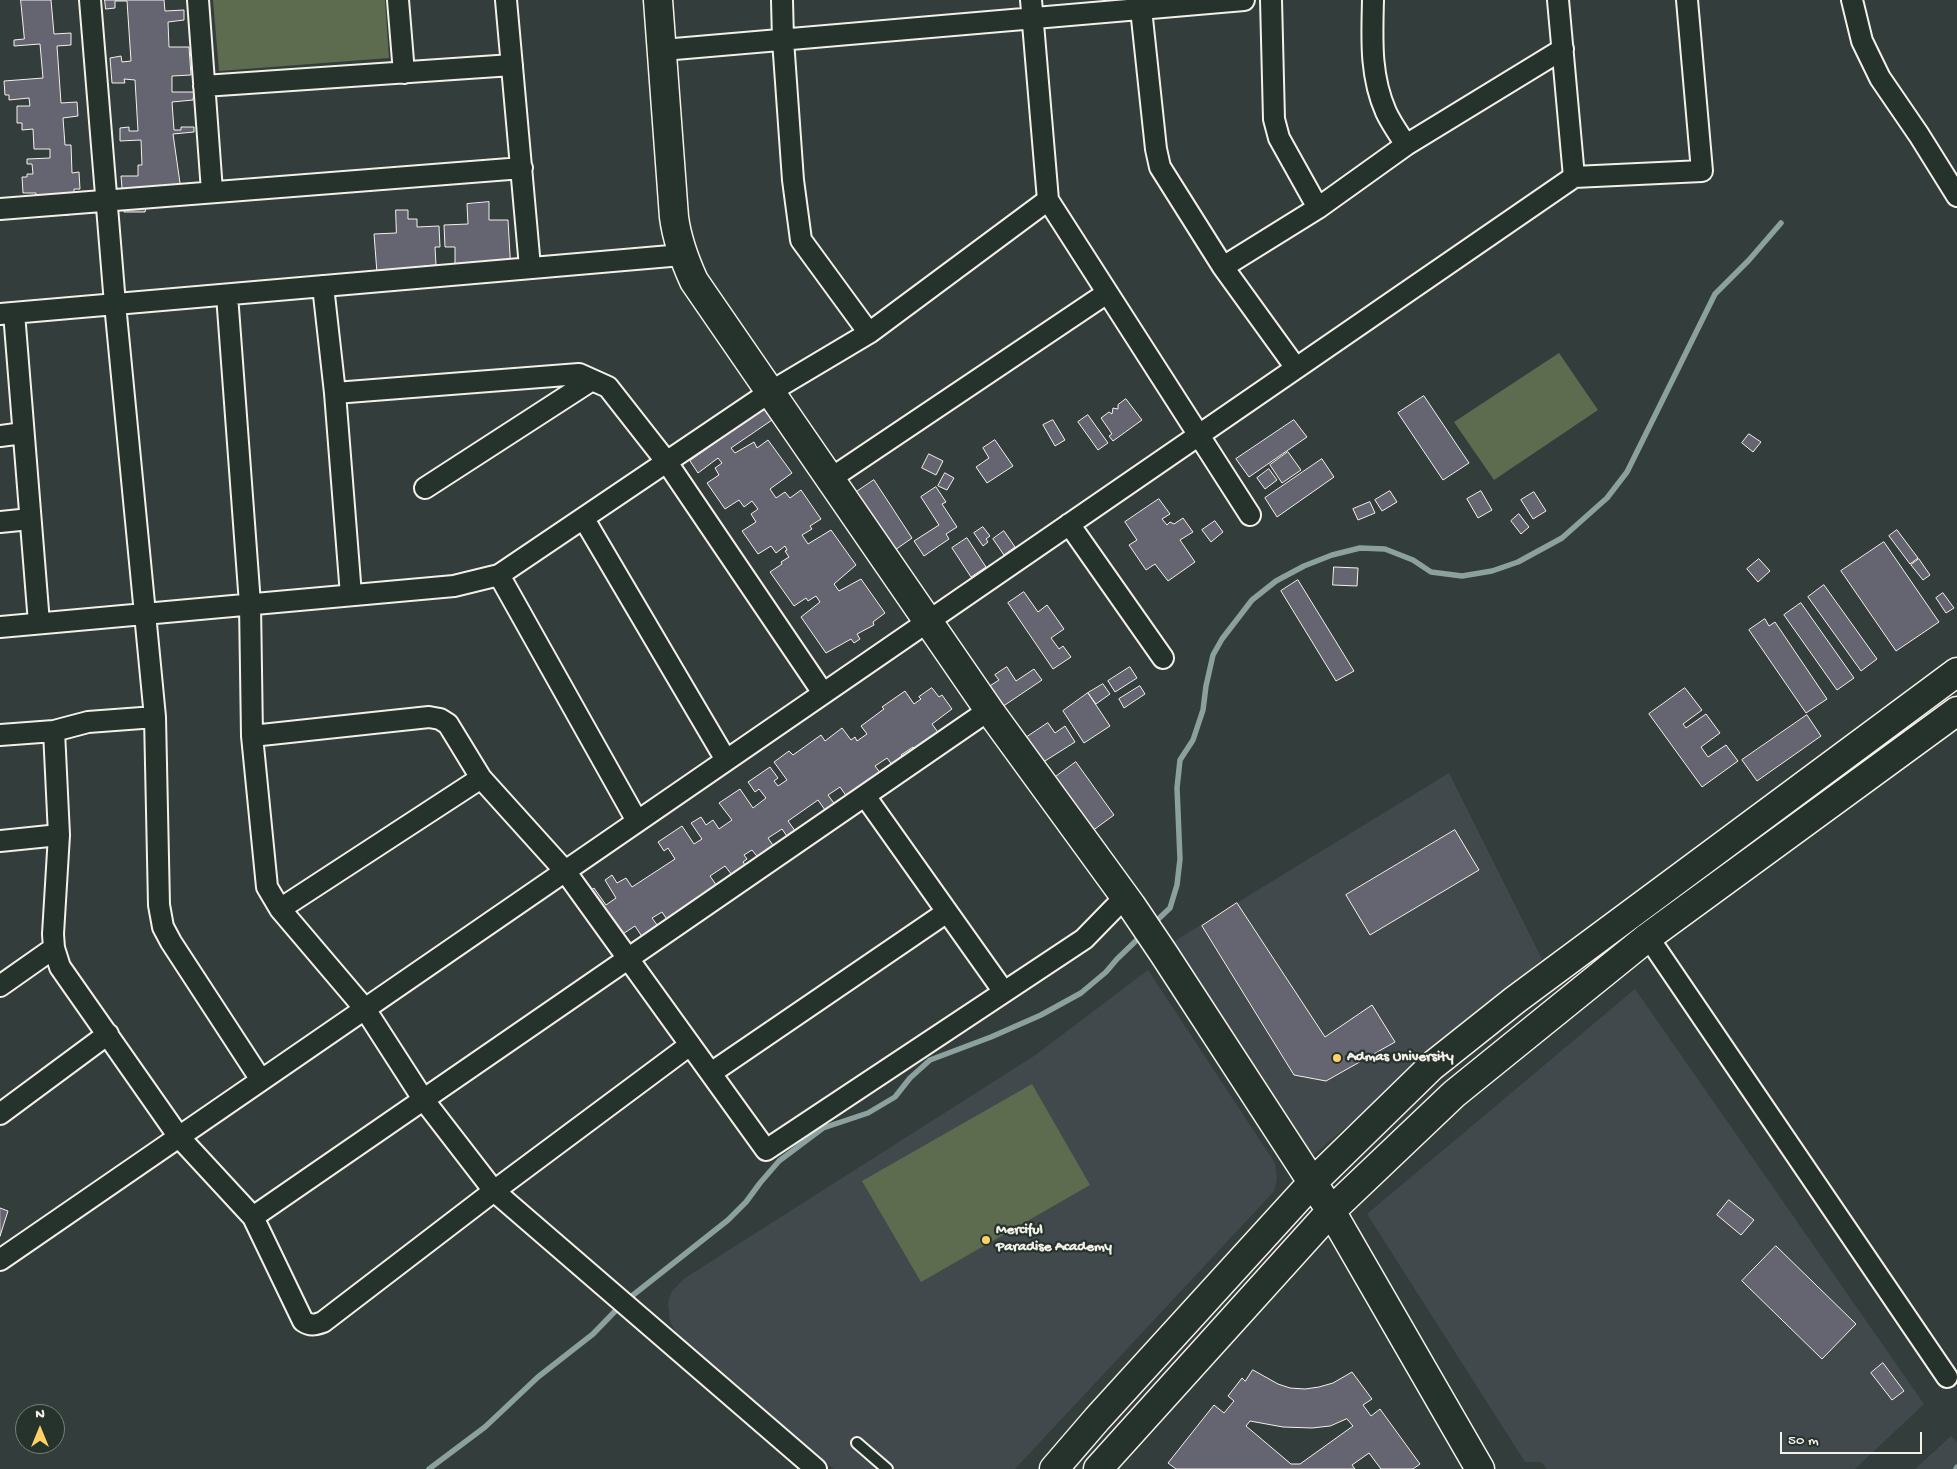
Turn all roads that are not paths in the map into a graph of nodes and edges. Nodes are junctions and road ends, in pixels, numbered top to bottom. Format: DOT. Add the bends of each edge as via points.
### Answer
graph roads {
  1 [pos="90,0"];
  2 [pos="198,0"];
  3 [pos="398,0"];
  4 [pos="506,0"];
  5 [pos="658,0"];
  6 [pos="782,0"];
  7 [pos="1244,0"];
  8 [pos="1271,0"];
  9 [pos="1372,0"];
  10 [pos="1558,0"];
  11 [pos="1687,0"];
  12 [pos="1852,0"];
  13 [pos="1032,9"];
  14 [pos="1141,9"];
  15 [pos="783,40"];
  16 [pos="1563,49"];
  17 [pos="663,50"];
  18 [pos="512,65"];
  19 [pos="404,73"];
  20 [pos="204,86"];
  21 [pos="1406,145"];
  22 [pos="522,168"];
  23 [pos="1574,177"];
  24 [pos="212,192"];
  25 [pos="1957,196"];
  26 [pos="1048,200"];
  27 [pos="106,201"];
  28 [pos="1318,208"];
  29 [pos="0,209"];
  30 [pos="682,255"];
  31 [pos="530,267"];
  32 [pos="1223,267"];
  33 [pos="323,286"];
  34 [pos="1107,293"];
  35 [pos="227,295"];
  36 [pos="115,304"];
  37 [pos="7,314"];
  38 [pos="868,333"];
  39 [pos="1296,368"];
  40 [pos="592,380"];
  41 [pos="770,392"];
  42 [pos="335,393"];
  43 [pos="23,433"];
  44 [pos="1198,435"];
  45 [pos="0,436"];
  46 [pos="666,461"];
  47 [pos="830,479"];
  48 [pos="425,488"];
  49 [pos="1250,515"];
  50 [pos="30,519"];
  51 [pos="584,519"];
  52 [pos="0,522"];
  53 [pos="1070,524"];
  54 [pos="499,575"];
  55 [pos="351,595"];
  56 [pos="250,604"];
  57 [pos="145,614"];
  58 [pos="928,621"];
  59 [pos="39,623"];
  60 [pos="0,627"];
  61 [pos="1163,658"];
  62 [pos="1957,672"];
  63 [pos="823,693"];
  64 [pos="989,710"];
  65 [pos="1957,711"];
  66 [pos="156,717"];
  67 [pos="54,731"];
  68 [pos="0,735"];
  69 [pos="252,736"];
  70 [pos="726,760"];
  71 [pos="481,778"];
  72 [pos="864,796"];
  73 [pos="637,821"];
  74 [pos="59,835"];
  75 [pos="0,841"];
  76 [pos="565,871"];
  77 [pos="1128,901"];
  78 [pos="280,909"];
  79 [pos="947,912"];
  80 [pos="1648,938"];
  81 [pos="54,948"];
  82 [pos="628,958"];
  83 [pos="0,986"];
  84 [pos="1004,992"];
  85 [pos="365,1010"];
  86 [pos="108,1034"];
  87 [pos="690,1045"];
  88 [pos="711,1073"];
  89 [pos="261,1080"];
  90 [pos="423,1099"];
  91 [pos="0,1114"];
  92 [pos="179,1137"];
  93 [pos="1312,1183"];
  94 [pos="494,1191"];
  95 [pos="1331,1211"];
  96 [pos="253,1217"];
  97 [pos="0,1260"];
  98 [pos="1947,1377"];
  99 [pos="1097,1419"];
  100 [pos="857,1442"];
  101 [pos="1122,1442"];
  102 [pos="816,1469"];
  103 [pos="887,1469"];
  104 [pos="1054,1469"];
  105 [pos="1098,1469"];
  106 [pos="1480,1469"];
  1 -- 27 [label="street"];
  2 -- 20 [label="street"];
  3 -- 19 [label="street"];
  4 -- 18 [label="street"];
  5 -- 17 [label="street"];
  6 -- 15 [label="street"];
  7 -- 14 [label="street"];
  8 -- 28 [label="street" via="1274,119 1279,138"];
  9 -- 21 [label="street" via="1375,83 1386,113"];
  10 -- 16 [label="street"];
  11 -- 23 [label="street" via="1702,171"];
  12 -- 25 [label="street" via="1862,41 1880,78"];
  13 -- 14 [label="street"];
  13 -- 15 [label="street"];
  13 -- 26 [label="street"];
  14 -- 32 [label="street" via="1160,167"];
  15 -- 17 [label="street"];
  15 -- 38 [label="street" via="793,180 802,240"];
  16 -- 21 [label="street"];
  16 -- 23 [label="street"];
  17 -- 30 [label="street" via="674,217"];
  18 -- 19 [label="street"];
  18 -- 22 [label="street"];
  19 -- 20 [label="street"];
  20 -- 24 [label="street"];
  21 -- 28 [label="street"];
  22 -- 24 [label="street"];
  22 -- 31 [label="street"];
  23 -- 39 [label="street"];
  24 -- 27 [label="street"];
  26 -- 34 [label="street"];
  26 -- 38 [label="street"];
  27 -- 29 [label="street"];
  27 -- 36 [label="street"];
  28 -- 32 [label="street"];
  30 -- 31 [label="street"];
  30 -- 41 [label="street" via="694,281"];
  31 -- 33 [label="street"];
  32 -- 39 [label="street"];
  33 -- 35 [label="street"];
  33 -- 42 [label="street"];
  34 -- 44 [label="street"];
  34 -- 47 [label="street"];
  35 -- 36 [label="street"];
  35 -- 56 [label="street"];
  36 -- 37 [label="street"];
  36 -- 57 [label="street"];
  37 -- 43 [label="street"];
  38 -- 41 [label="street"];
  39 -- 44 [label="street"];
  40 -- 42 [label="street" via="579,374"];
  40 -- 46 [label="street" via="608,387"];
  40 -- 48 [label="street"];
  41 -- 46 [label="street"];
  41 -- 47 [label="street"];
  42 -- 55 [label="street"];
  43 -- 45 [label="street"];
  43 -- 50 [label="street"];
  44 -- 49 [label="street"];
  44 -- 53 [label="street"];
  46 -- 51 [label="street"];
  46 -- 63 [label="street"];
  47 -- 58 [label="street"];
  50 -- 52 [label="street"];
  50 -- 59 [label="street"];
  51 -- 54 [label="street"];
  51 -- 70 [label="street"];
  53 -- 58 [label="street"];
  53 -- 61 [label="street"];
  54 -- 55 [label="street" via="454,586"];
  54 -- 73 [label="street"];
  55 -- 56 [label="street"];
  56 -- 57 [label="street"];
  56 -- 69 [label="street"];
  57 -- 59 [label="street"];
  57 -- 66 [label="street"];
  58 -- 63 [label="street"];
  58 -- 64 [label="street"];
  59 -- 60 [label="street"];
  62 -- 93 [label="street" via="1515,1000 1432,1066"];
  63 -- 70 [label="street"];
  64 -- 72 [label="street"];
  64 -- 77 [label="street"];
  65 -- 80 [label="street"];
  66 -- 67 [label="street" via="88,722"];
  66 -- 89 [label="street" via="159,905 163,927"];
  67 -- 68 [label="street"];
  67 -- 74 [label="street"];
  69 -- 71 [label="street" via="429,717 440,719 448,724"];
  69 -- 78 [label="street" via="267,886"];
  70 -- 73 [label="street"];
  71 -- 76 [label="street"];
  71 -- 78 [label="street"];
  72 -- 79 [label="street"];
  72 -- 82 [label="street"];
  73 -- 76 [label="street"];
  74 -- 75 [label="street"];
  74 -- 81 [label="street"];
  76 -- 82 [label="street"];
  76 -- 85 [label="street"];
  77 -- 84 [label="street" via="1084,939"];
  77 -- 93 [label="street"];
  78 -- 85 [label="street"];
  79 -- 84 [label="street"];
  79 -- 88 [label="street"];
  80 -- 95 [label="street" via="1454,1094"];
  80 -- 98 [label="street"];
  81 -- 83 [label="street"];
  81 -- 86 [label="street" via="60,967"];
  82 -- 87 [label="street"];
  82 -- 90 [label="street"];
  84 -- 88 [label="street" via="766,1150"];
  85 -- 89 [label="street"];
  85 -- 90 [label="street"];
  86 -- 91 [label="street"];
  86 -- 92 [label="street"];
  87 -- 88 [label="street"];
  87 -- 94 [label="street"];
  89 -- 92 [label="street"];
  90 -- 94 [label="street"];
  90 -- 96 [label="street"];
  92 -- 96 [label="street"];
  92 -- 97 [label="street"];
  93 -- 95 [label="street"];
  93 -- 99 [label="street"];
  94 -- 96 [label="street" via="315,1326 303,1321"];
  94 -- 102 [label="street"];
  95 -- 101 [label="street"];
  95 -- 106 [label="street"];
  99 -- 101 [label="street"];
  99 -- 104 [label="street"];
  100 -- 103 [label="lane"];
  101 -- 105 [label="street"];
}
